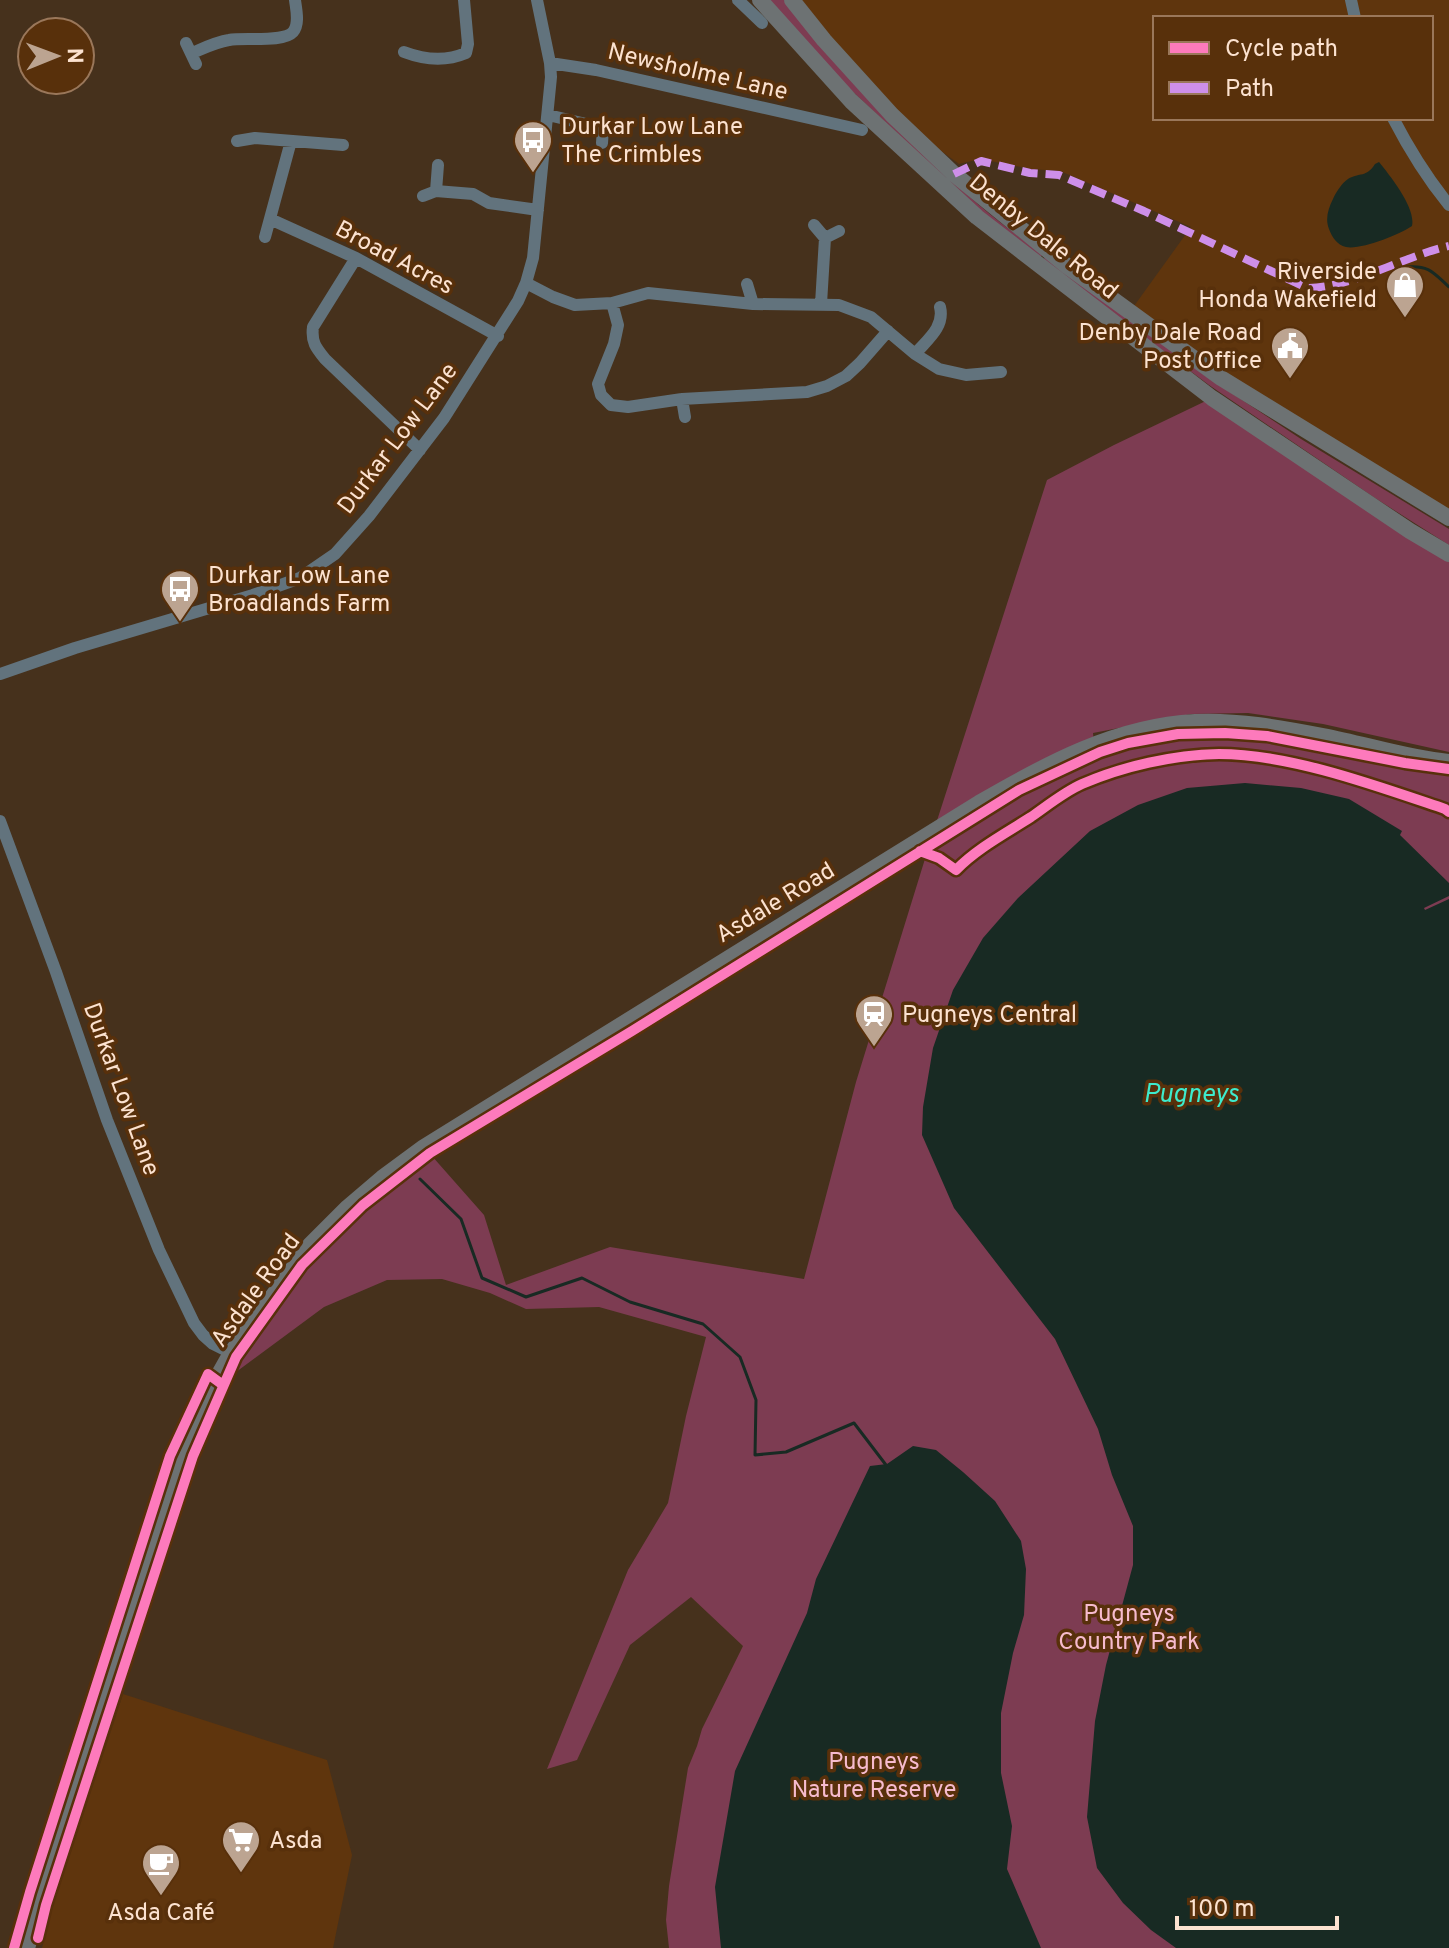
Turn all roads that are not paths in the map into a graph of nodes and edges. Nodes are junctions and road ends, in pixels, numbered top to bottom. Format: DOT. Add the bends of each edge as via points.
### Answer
graph roads {
  1 [pos="295,0"];
  2 [pos="464,0"];
  3 [pos="537,0"];
  4 [pos="738,0"];
  5 [pos="760,0"];
  6 [pos="792,0"];
  7 [pos="762,23"];
  8 [pos="404,52"];
  9 [pos="191,54"];
  10 [pos="550,63"];
  11 [pos="548,115"];
  12 [pos="1394,120"];
  13 [pos="862,130"];
  14 [pos="237,141"];
  15 [pos="291,141"];
  16 [pos="602,143"];
  17 [pos="343,145"];
  18 [pos="438,165"];
  19 [pos="436,191"];
  20 [pos="423,196"];
  21 [pos="1449,205"];
  22 [pos="538,210"];
  23 [pos="270,219"];
  24 [pos="814,225"];
  25 [pos="839,231"];
  26 [pos="265,237"];
  27 [pos="825,238"];
  28 [pos="356,258"];
  29 [pos="526,283"];
  30 [pos="747,284"];
  31 [pos="612,303"];
  32 [pos="753,304"];
  33 [pos="821,304"];
  34 [pos="940,307"];
  35 [pos="888,331"];
  36 [pos="498,336"];
  37 [pos="915,354"];
  38 [pos="982,359"];
  39 [pos="1001,372"];
  40 [pos="984,374"];
  41 [pos="682,399"];
  42 [pos="685,417"];
  43 [pos="420,450"];
  44 [pos="1449,518"];
  45 [pos="1449,554"];
  46 [pos="0,674"];
  47 [pos="1449,762"];
  48 [pos="0,821"];
  49 [pos="231,1353"];
  50 [pos="27,1948"];
  1 -- 9 [label="street" via="292,33 226,40"];
  2 -- 8 [label="street" via="471,57 433,60"];
  3 -- 10 [label="street, Durkar Low Lane"];
  4 -- 7 [label="street"];
  5 -- 45 [label="main road, Denby Dale Road" via="851,101 977,217 1212,398"];
  6 -- 44 [label="main road, Denby Dale Road" via="892,115 954,174 1067,266 1221,378"];
  10 -- 11 [label="street, Durkar Low Lane"];
  10 -- 13 [label="street, Newsholme Lane" via="836,119"];
  11 -- 16 [label="street" via="603,128"];
  11 -- 22 [label="street, Durkar Low Lane"];
  12 -- 21 [label="street"];
  14 -- 15 [label="street"];
  15 -- 17 [label="street"];
  15 -- 23 [label="street"];
  18 -- 19 [label="street"];
  19 -- 20 [label="street"];
  19 -- 22 [label="street"];
  22 -- 29 [label="street, Durkar Low Lane"];
  23 -- 26 [label="street"];
  23 -- 28 [label="street, Broad Acres"];
  24 -- 27 [label="street"];
  25 -- 27 [label="street"];
  27 -- 33 [label="street"];
  28 -- 36 [label="street, Broad Acres"];
  28 -- 43 [label="street" via="313,327 312,338 325,359"];
  29 -- 31 [label="street" via="575,305"];
  29 -- 36 [label="street, Durkar Low Lane"];
  30 -- 32 [label="street"];
  31 -- 32 [label="street" via="648,293"];
  31 -- 41 [label="street" via="618,325 598,384 601,395 611,405 628,407"];
  32 -- 33 [label="street"];
  33 -- 35 [label="street" via="855,309"];
  34 -- 37 [label="street" via="940,326"];
  35 -- 37 [label="street"];
  35 -- 41 [label="street" via="846,376 827,386 807,392"];
  36 -- 43 [label="street, Durkar Low Lane"];
  37 -- 40 [label="street" via="951,373"];
  38 -- 40 [label="street"];
  39 -- 40 [label="street"];
  41 -- 42 [label="street"];
  43 -- 46 [label="street, Durkar Low Lane" via="335,554 300,578"];
  47 -- 49 [label="main road, Asdale Road" via="1276,727 1196,722 1140,730 1062,758 979,803 424,1147 348,1207 310,1245"];
  48 -- 49 [label="street, Durkar Low Lane" via="159,1250 194,1323 213,1344"];
  49 -- 50 [label="main road, Asdale Road" via="209,1392 146,1553"];
}
